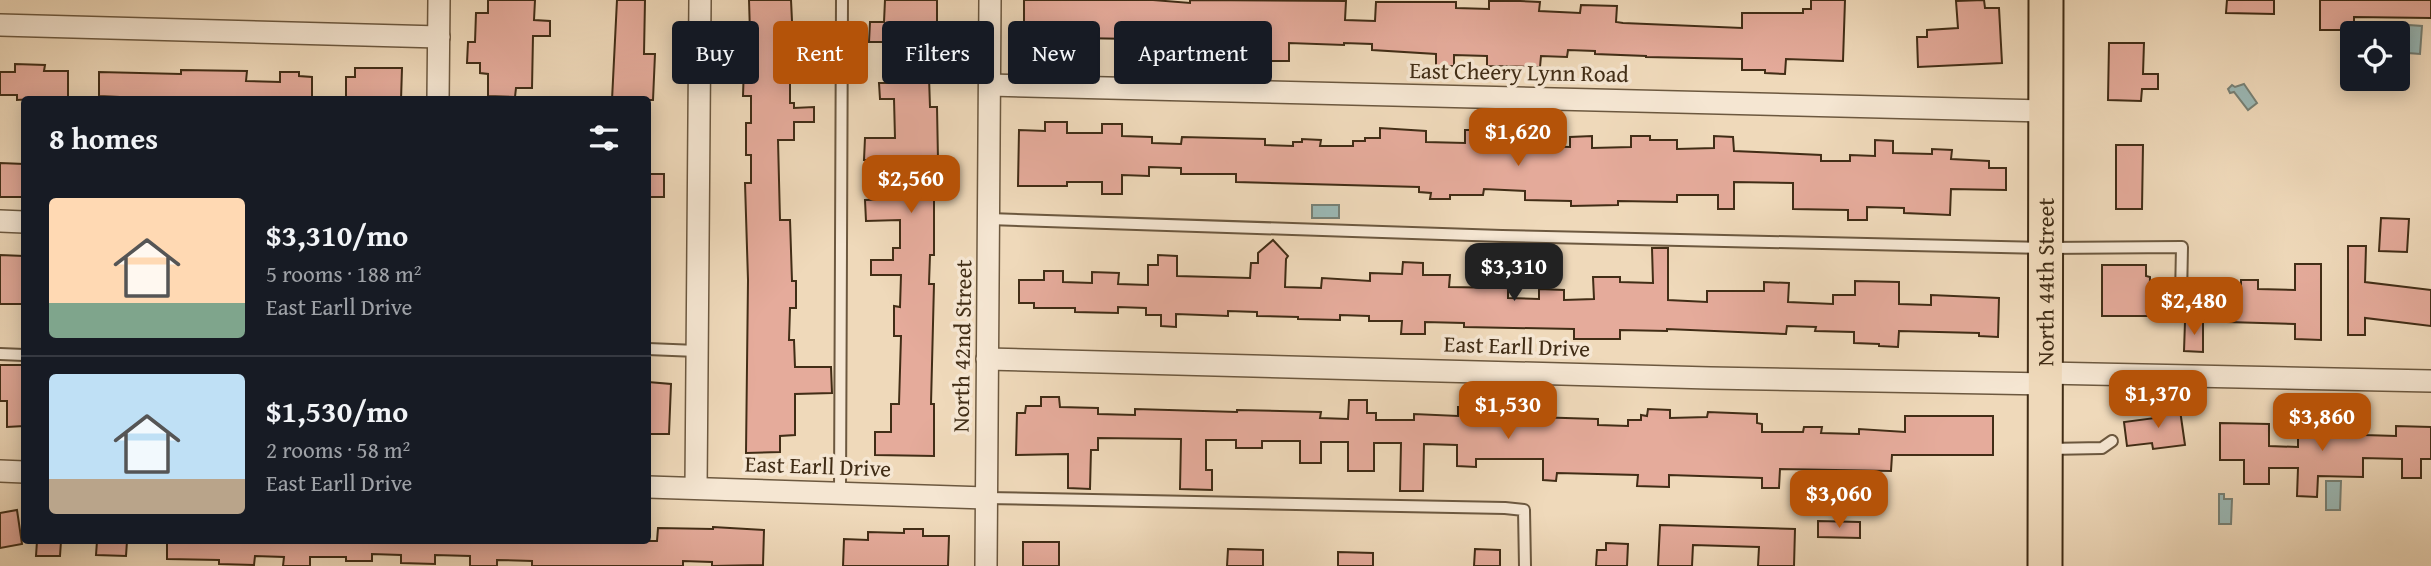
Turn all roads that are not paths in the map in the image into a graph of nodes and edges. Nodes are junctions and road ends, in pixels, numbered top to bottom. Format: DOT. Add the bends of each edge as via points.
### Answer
graph roads {
  1 [pos="439,0"];
  2 [pos="699,0"];
  3 [pos="842,0"];
  4 [pos="990,0"];
  5 [pos="2046,0"];
  6 [pos="0,25"];
  7 [pos="439,37"];
  8 [pos="990,85"];
  9 [pos="438,96"];
  10 [pos="2047,111"];
  11 [pos="989,219"];
  12 [pos="0,221"];
  13 [pos="21,222"];
  14 [pos="2045,248"];
  15 [pos="2181,297"];
  16 [pos="651,349"];
  17 [pos="697,351"];
  18 [pos="0,354"];
  19 [pos="21,355"];
  20 [pos="988,359"];
  21 [pos="2045,378"];
  22 [pos="2431,381"];
  23 [pos="2112,441"];
  24 [pos="2045,449"];
  25 [pos="0,471"];
  26 [pos="21,472"];
  27 [pos="651,487"];
  28 [pos="696,488"];
  29 [pos="840,493"];
  30 [pos="986,498"];
  31 [pos="986,566"];
  32 [pos="1525,566"];
  33 [pos="2045,566"];
  1 -- 7 [label="street"];
  2 -- 17 [label="street"];
  3 -- 29 [label="lane"];
  4 -- 8 [label="street, North 42nd Street"];
  5 -- 10 [label="main road, North 44th Street"];
  6 -- 7 [label="street"];
  7 -- 9 [label="street"];
  8 -- 10 [label="street, East Cheery Lynn Road"];
  8 -- 11 [label="street, North 42nd Street"];
  10 -- 14 [label="main road, North 44th Street"];
  11 -- 14 [label="lane"];
  11 -- 20 [label="street, North 42nd Street"];
  12 -- 13 [label="street"];
  14 -- 15 [label="lane" via="2182,247"];
  14 -- 21 [label="main road, North 44th Street"];
  16 -- 17 [label="lane"];
  17 -- 28 [label="street"];
  18 -- 19 [label="lane"];
  20 -- 21 [label="street, East Earll Drive" via="1724,378"];
  20 -- 30 [label="street, North 42nd Street"];
  21 -- 22 [label="street, East Earll Drive"];
  21 -- 24 [label="main road, North 44th Street"];
  23 -- 24 [label="lane" via="2102,448"];
  24 -- 33 [label="main road, North 44th Street"];
  25 -- 26 [label="street"];
  27 -- 28 [label="street, East Earll Drive"];
  28 -- 29 [label="street, East Earll Drive"];
  29 -- 30 [label="street, East Earll Drive"];
  30 -- 31 [label="street, North 42nd Street"];
  30 -- 32 [label="lane" via="1524,510"];
}
